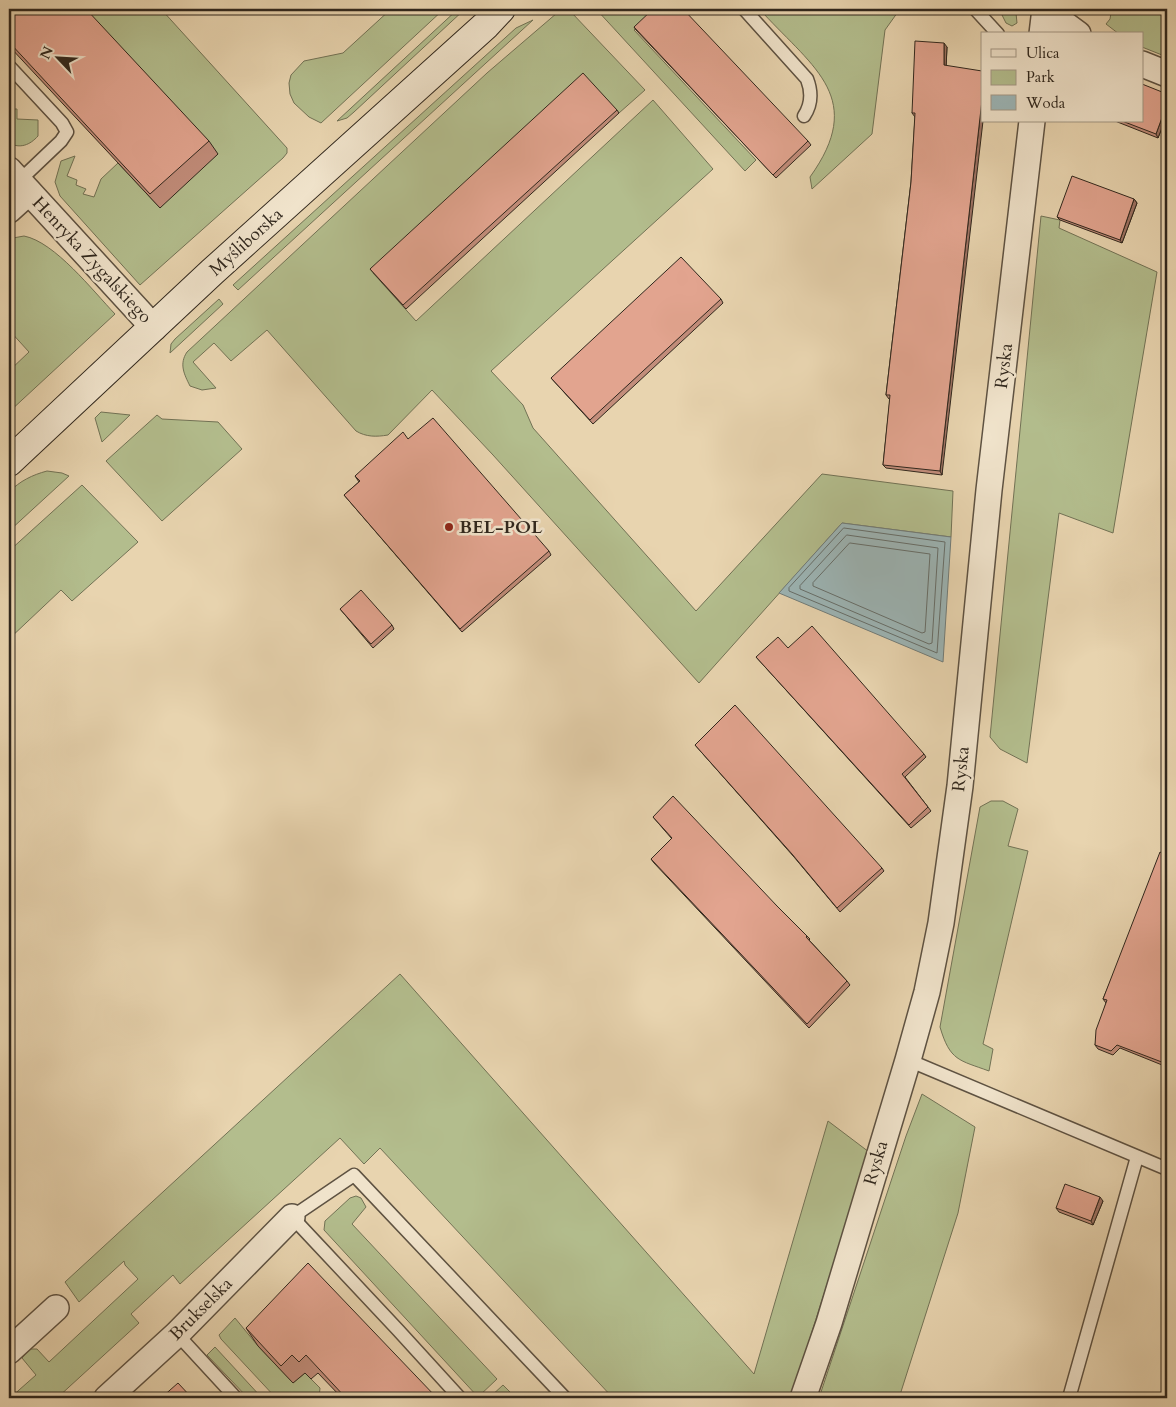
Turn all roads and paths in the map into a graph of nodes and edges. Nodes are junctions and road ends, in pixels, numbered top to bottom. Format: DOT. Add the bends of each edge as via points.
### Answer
graph roads {
  1 [pos="510,9"];
  2 [pos="744,9"];
  3 [pos="975,9"];
  4 [pos="1045,9"];
  5 [pos="494,17"];
  6 [pos="996,32"];
  7 [pos="1042,32"];
  8 [pos="1075,32"];
  9 [pos="1144,65"];
  10 [pos="9,66"];
  11 [pos="1167,74"];
  12 [pos="804,116"];
  13 [pos="1032,122"];
  14 [pos="19,181"];
  15 [pos="9,210"];
  16 [pos="154,328"];
  17 [pos="9,462"];
  18 [pos="908,1060"];
  19 [pos="1137,1157"];
  20 [pos="1167,1169"];
  21 [pos="292,1217"];
  22 [pos="56,1308"];
  23 [pos="177,1334"];
  24 [pos="9,1351"];
  25 [pos="108,1398"];
  26 [pos="236,1398"];
  27 [pos="460,1398"];
  28 [pos="565,1398"];
  29 [pos="802,1398"];
  30 [pos="1069,1398"];
  1 -- 5 [label="main road, Myśliborska"];
  2 -- 12 [label="lane" via="807,79 811,100"];
  3 -- 6 [label="lane"];
  4 -- 7 [label="street"];
  4 -- 8 [label="street"];
  5 -- 16 [label="main road, Myśliborska"];
  9 -- 11 [label="street"];
  10 -- 14 [label="lane" via="67,132"];
  13 -- 18 [label="street, Ryska" via="989,490 960,786 941,924"];
  14 -- 15 [label="street"];
  14 -- 16 [label="street, Henryka Zygalskiego"];
  16 -- 17 [label="main road, Myśliborska"];
  18 -- 19 [label="lane"];
  18 -- 29 [label="street, Ryska" via="829,1323"];
  19 -- 20 [label="lane"];
  19 -- 30 [label="lane"];
  21 -- 23 [label="street, Brukselska"];
  21 -- 27 [label="lane"];
  21 -- 28 [label="lane" via="354,1175"];
  22 -- 24 [label="street"];
  23 -- 25 [label="street, Brukselska"];
  23 -- 26 [label="lane"];
}
